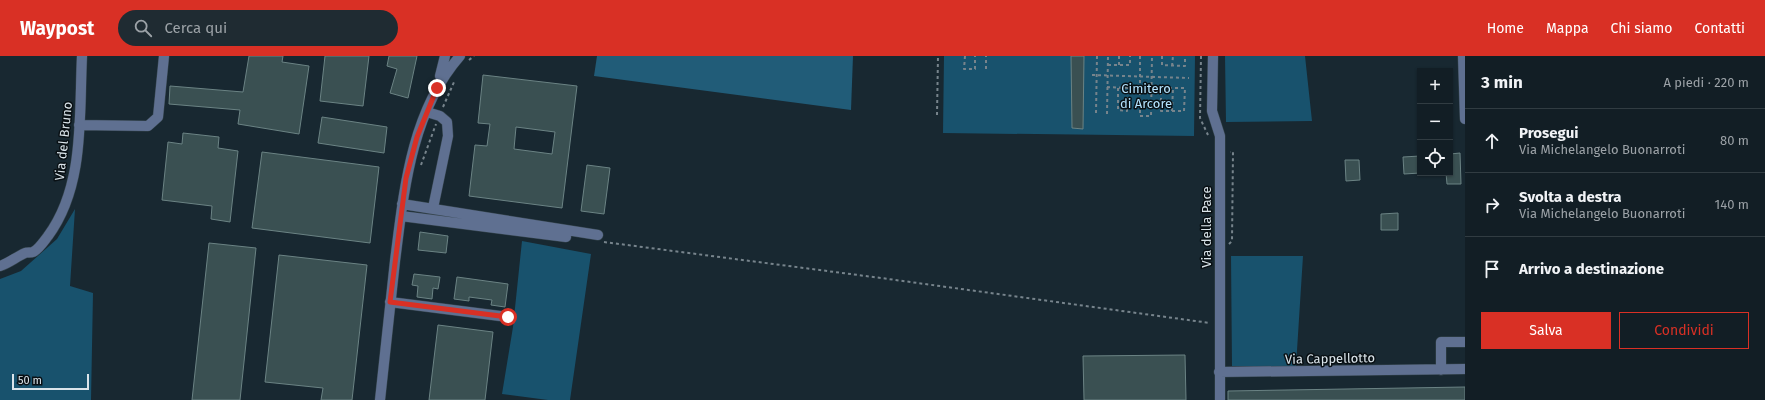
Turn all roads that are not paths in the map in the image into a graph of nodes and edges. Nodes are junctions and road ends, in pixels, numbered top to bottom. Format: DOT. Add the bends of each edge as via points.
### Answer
graph roads {
  1 [pos="82,56"];
  2 [pos="164,56"];
  3 [pos="445,56"];
  4 [pos="1213,56"];
  5 [pos="1463,56"];
  6 [pos="464,59"];
  7 [pos="437,88"];
  8 [pos="427,112"];
  9 [pos="1465,119"];
  10 [pos="79,125"];
  11 [pos="402,204"];
  12 [pos="433,208"];
  13 [pos="401,216"];
  14 [pos="566,237"];
  15 [pos="599,238"];
  16 [pos="0,266"];
  17 [pos="390,302"];
  18 [pos="508,317"];
  19 [pos="1465,342"];
  20 [pos="1465,369"];
  21 [pos="1441,370"];
  22 [pos="1219,372"];
  23 [pos="380,400"];
  24 [pos="1220,400"];
  1 -- 10 [label="street, Via del Bruno"];
  2 -- 10 [label="street" via="158,117 148,126"];
  3 -- 7 [label="street"];
  4 -- 22 [label="street, Via della Pace" via="1212,111 1220,136"];
  5 -- 9 [label="street"];
  6 -- 7 [label="street" via="447,72"];
  7 -- 8 [label="street"];
  8 -- 11 [label="street" via="417,137"];
  8 -- 12 [label="street" via="440,116 447,122 448,136"];
  10 -- 16 [label="street, Via del Bruno" via="72,185 55,225 32,252 26,252"];
  11 -- 12 [label="street"];
  11 -- 13 [label="street"];
  12 -- 15 [label="street"];
  13 -- 14 [label="street"];
  13 -- 17 [label="street"];
  17 -- 18 [label="street"];
  17 -- 23 [label="street"];
  19 -- 21 [label="street" via="1441,342"];
  20 -- 21 [label="street, Via Cappellotto"];
  21 -- 22 [label="street, Via Cappellotto"];
  22 -- 24 [label="street, Via della Pace"];
}
